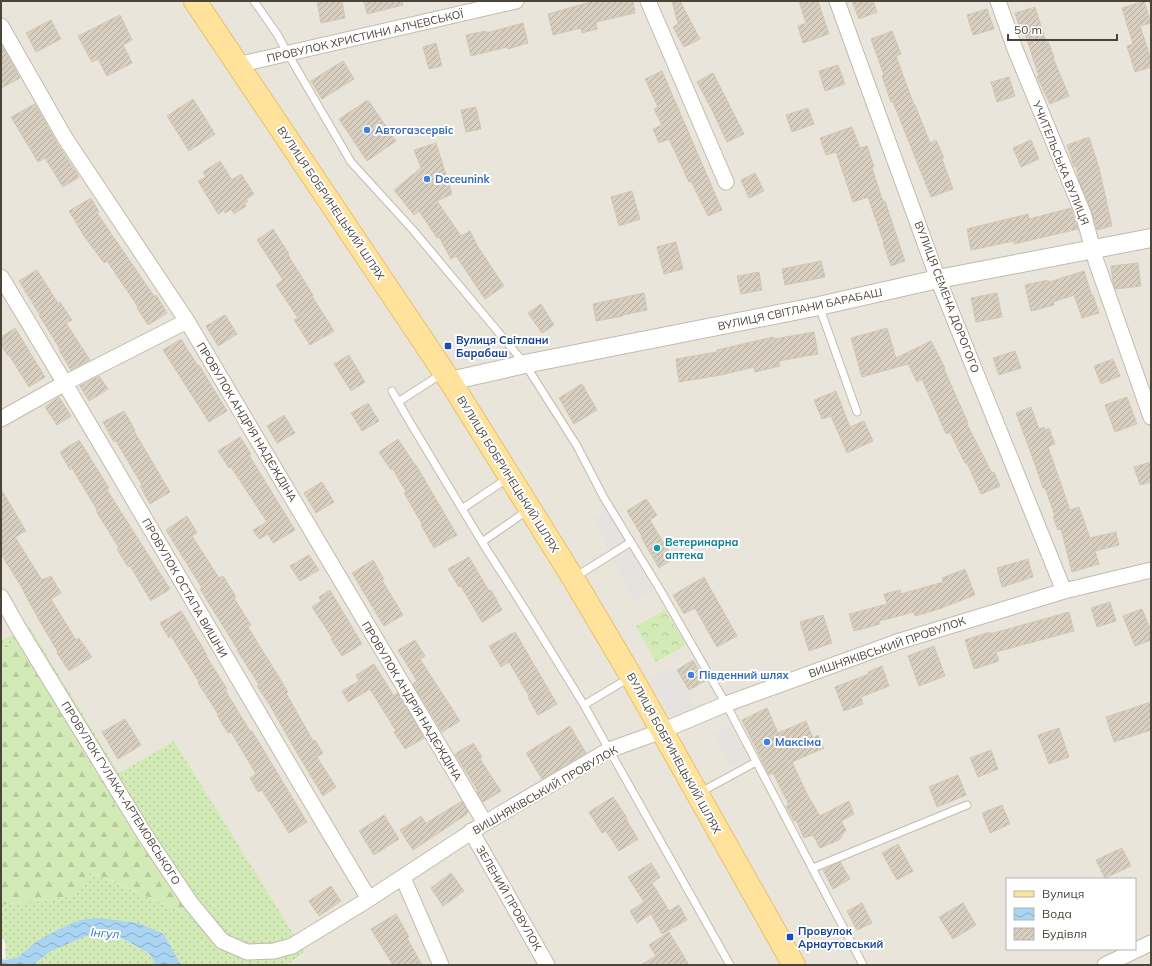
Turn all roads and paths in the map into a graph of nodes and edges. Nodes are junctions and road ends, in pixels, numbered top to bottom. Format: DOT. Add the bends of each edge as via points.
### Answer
graph roads {
  1 [pos="195,1"];
  2 [pos="254,1"];
  3 [pos="516,1"];
  4 [pos="648,1"];
  5 [pos="837,1"];
  6 [pos="998,1"];
  7 [pos="1,26"];
  8 [pos="288,54"];
  9 [pos="237,65"];
  10 [pos="726,182"];
  11 [pos="1151,238"];
  12 [pos="1093,250"];
  13 [pos="1,277"];
  14 [pos="938,279"];
  15 [pos="819,306"];
  16 [pos="186,321"];
  17 [pos="525,364"];
  18 [pos="447,376"];
  19 [pos="65,383"];
  20 [pos="392,391"];
  21 [pos="398,402"];
  22 [pos="857,412"];
  23 [pos="1151,417"];
  24 [pos="1,420"];
  25 [pos="510,476"];
  26 [pos="462,509"];
  27 [pos="530,509"];
  28 [pos="482,542"];
  29 [pos="631,542"];
  30 [pos="1151,570"];
  31 [pos="573,578"];
  32 [pos="1064,591"];
  33 [pos="1,598"];
  34 [pos="631,676"];
  35 [pos="584,704"];
  36 [pos="726,704"];
  37 [pos="662,731"];
  38 [pos="610,750"];
  39 [pos="756,762"];
  40 [pos="697,794"];
  41 [pos="967,806"];
  42 [pos="485,823"];
  43 [pos="471,831"];
  44 [pos="813,868"];
  45 [pos="403,878"];
  46 [pos="369,900"];
  47 [pos="1151,943"];
  48 [pos="292,946"];
  49 [pos="441,965"];
  50 [pos="547,965"];
  51 [pos="730,965"];
  52 [pos="794,965"];
  53 [pos="863,965"];
  54 [pos="1105,965"];
  1 -- 9 [label="main road, ВУЛИЦЯ БОБРИНЕЦЬКИЙ ШЛЯХ"];
  2 -- 8 [label="lane"];
  3 -- 8 [label="street, ПРОВУЛОК ХРИСТИНИ АЛЧЕВСЬКОЇ"];
  4 -- 10 [label="street"];
  5 -- 14 [label="street, ВУЛИЦЯ СЕМЕНА ДОРОГОГО"];
  6 -- 12 [label="street, УЧИТЕЛЬСЬКА ВУЛИЦЯ" via="1015,49 1083,213"];
  7 -- 16 [label="street, ПРОВУЛОК АНДРІЯ НАДЄЖДІНА" via="65,138"];
  8 -- 9 [label="street, ПРОВУЛОК ХРИСТИНИ АЛЧЕВСЬКОЇ"];
  8 -- 17 [label="lane" via="350,162 413,230"];
  9 -- 18 [label="main road, ВУЛИЦЯ БОБРИНЕЦЬКИЙ ШЛЯХ"];
  11 -- 12 [label="street, ВУЛИЦЯ СВІТЛАНИ БАРАБАШ"];
  12 -- 14 [label="street, ВУЛИЦЯ СВІТЛАНИ БАРАБАШ"];
  12 -- 23 [label="street, УЧИТЕЛЬСЬКА ВУЛИЦЯ"];
  13 -- 19 [label="street, ПРОВУЛОК ОСТАПА ВИШНИ"];
  14 -- 15 [label="street, ВУЛИЦЯ СВІТЛАНИ БАРАБАШ"];
  14 -- 32 [label="street, ВУЛИЦЯ СЕМЕНА ДОРОГОГО"];
  15 -- 17 [label="street, ВУЛИЦЯ СВІТЛАНИ БАРАБАШ"];
  15 -- 22 [label="lane"];
  16 -- 19 [label="street"];
  16 -- 42 [label="street, ПРОВУЛОК АНДРІЯ НАДЄЖДІНА"];
  17 -- 18 [label="street, ВУЛИЦЯ СВІТЛАНИ БАРАБАШ"];
  17 -- 29 [label="lane" via="577,446"];
  18 -- 21 [label="lane"];
  18 -- 25 [label="main road, ВУЛИЦЯ БОБРИНЕЦЬКИЙ ШЛЯХ"];
  19 -- 24 [label="street"];
  19 -- 46 [label="street, ПРОВУЛОК ОСТАПА ВИШНИ"];
  20 -- 21 [label="lane"];
  21 -- 26 [label="lane"];
  25 -- 26 [label="lane"];
  25 -- 27 [label="main road, ВУЛИЦЯ БОБРИНЕЦЬКИЙ ШЛЯХ"];
  26 -- 28 [label="lane"];
  27 -- 28 [label="lane"];
  27 -- 31 [label="main road, ВУЛИЦЯ БОБРИНЕЦЬКИЙ ШЛЯХ"];
  28 -- 35 [label="lane"];
  29 -- 31 [label="lane"];
  29 -- 36 [label="lane"];
  30 -- 32 [label="street, ВИШНЯКІВСЬКИЙ ПРОВУЛОК"];
  31 -- 34 [label="main road, ВУЛИЦЯ БОБРИНЕЦЬКИЙ ШЛЯХ"];
  32 -- 36 [label="street, ВИШНЯКІВСЬКИЙ ПРОВУЛОК" via="897,642"];
  33 -- 48 [label="street, ПРОВУЛОК ГУЛАКА-АРТЕМОВСЬКОГО" via="145,836 190,902 222,941 247,952 274,951"];
  34 -- 35 [label="lane"];
  34 -- 37 [label="main road, ВУЛИЦЯ БОБРИНЕЦЬКИЙ ШЛЯХ"];
  35 -- 38 [label="lane"];
  36 -- 37 [label="street, ВИШНЯКІВСЬКИЙ ПРОВУЛОК"];
  36 -- 39 [label="lane"];
  37 -- 38 [label="street, ВИШНЯКІВСЬКИЙ ПРОВУЛОК"];
  37 -- 40 [label="main road, ВУЛИЦЯ БОБРИНЕЦЬКИЙ ШЛЯХ"];
  38 -- 42 [label="street, ВИШНЯКІВСЬКИЙ ПРОВУЛОК"];
  38 -- 51 [label="lane"];
  39 -- 40 [label="lane"];
  39 -- 44 [label="lane"];
  40 -- 52 [label="main road, ВУЛИЦЯ БОБРИНЕЦЬКИЙ ШЛЯХ"];
  41 -- 44 [label="lane"];
  42 -- 43 [label="street, ВИШНЯКІВСЬКИЙ ПРОВУЛОК"];
  43 -- 45 [label="street, ВИШНЯКІВСЬКИЙ ПРОВУЛОК"];
  43 -- 50 [label="street, ЗЕЛЕНИЙ ПРОВУЛОК"];
  44 -- 53 [label="lane"];
  45 -- 46 [label="street, ВИШНЯКІВСЬКИЙ ПРОВУЛОК"];
  45 -- 49 [label="street"];
  46 -- 48 [label="street, ВИШНЯКІВСЬКИЙ ПРОВУЛОК"];
  47 -- 54 [label="street"];
}
